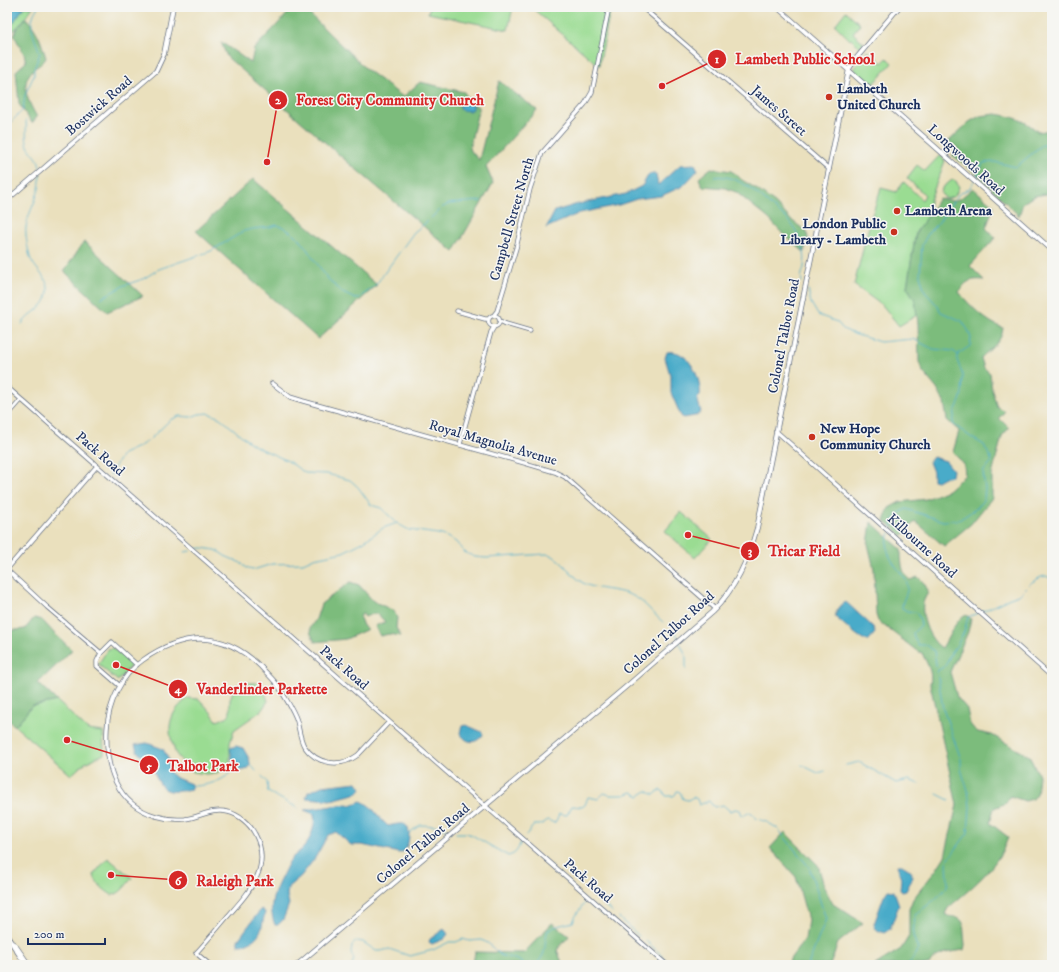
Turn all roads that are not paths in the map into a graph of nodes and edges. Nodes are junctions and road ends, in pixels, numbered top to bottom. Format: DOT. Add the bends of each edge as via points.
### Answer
graph roads {
  1 [pos="173,7"];
  2 [pos="609,7"];
  3 [pos="642,7"];
  4 [pos="777,7"];
  5 [pos="899,7"];
  6 [pos="849,69"];
  7 [pos="829,169"];
  8 [pos="7,200"];
  9 [pos="1052,250"];
  10 [pos="457,311"];
  11 [pos="497,318"];
  12 [pos="491,323"];
  13 [pos="506,324"];
  14 [pos="530,331"];
  15 [pos="272,382"];
  16 [pos="7,387"];
  17 [pos="21,400"];
  18 [pos="7,416"];
  19 [pos="776,431"];
  20 [pos="460,444"];
  21 [pos="97,466"];
  22 [pos="7,570"];
  23 [pos="715,609"];
  24 [pos="101,654"];
  25 [pos="137,665"];
  26 [pos="1052,677"];
  27 [pos="120,686"];
  28 [pos="389,722"];
  29 [pos="485,806"];
  30 [pos="7,936"];
  31 [pos="11,942"];
  32 [pos="26,965"];
  33 [pos="29,965"];
  34 [pos="210,965"];
  35 [pos="296,965"];
  36 [pos="666,965"];
  1 -- 8 [label="main road, Bostwick Road" via="164,54 156,71"];
  2 -- 11 [label="street, Campbell Street North" via="592,92 542,153 530,189"];
  3 -- 7 [label="street, James Street"];
  4 -- 6 [label="main road, Longwoods Road"];
  5 -- 6 [label="main road, Colonel Talbot Road"];
  6 -- 7 [label="main road, Colonel Talbot Road"];
  6 -- 9 [label="main road, Longwoods Road"];
  7 -- 19 [label="main road, Colonel Talbot Road"];
  10 -- 12 [label="street"];
  11 -- 12 [label="street, Campbell Street North"];
  11 -- 12 [label="street"];
  11 -- 13 [label="street"];
  12 -- 13 [label="street"];
  12 -- 20 [label="street" via="491,332"];
  13 -- 14 [label="street"];
  15 -- 20 [label="street, Royal Magnolia Avenue" via="290,397"];
  16 -- 17 [label="street, Pack Road"];
  17 -- 18 [label="street"];
  17 -- 21 [label="street, Pack Road"];
  19 -- 23 [label="main road, Colonel Talbot Road" via="750,551 734,584"];
  19 -- 26 [label="street, Kilbourne Road"];
  20 -- 23 [label="street, Royal Magnolia Avenue" via="565,477"];
  21 -- 22 [label="street"];
  21 -- 28 [label="street, Pack Road"];
  22 -- 24 [label="street"];
  23 -- 29 [label="main road, Colonel Talbot Road"];
  24 -- 25 [label="street" via="112,642"];
  24 -- 27 [label="street" via="97,666"];
  25 -- 27 [label="street"];
  25 -- 28 [label="street" via="162,647 178,641 211,640 237,649 251,658 282,690 304,745 312,754 328,763 342,763 358,755"];
  27 -- 34 [label="street" via="107,723 106,743 111,771 124,795 144,811 170,819 186,819 208,812 228,812 237,816 254,831 261,852 259,871 251,890 196,953"];
  28 -- 29 [label="street, Pack Road"];
  29 -- 35 [label="main road, Colonel Talbot Road"];
  29 -- 36 [label="street, Pack Road"];
  30 -- 31 [label="main road"];
  31 -- 32 [label="main road"];
  31 -- 33 [label="main road"];
}
